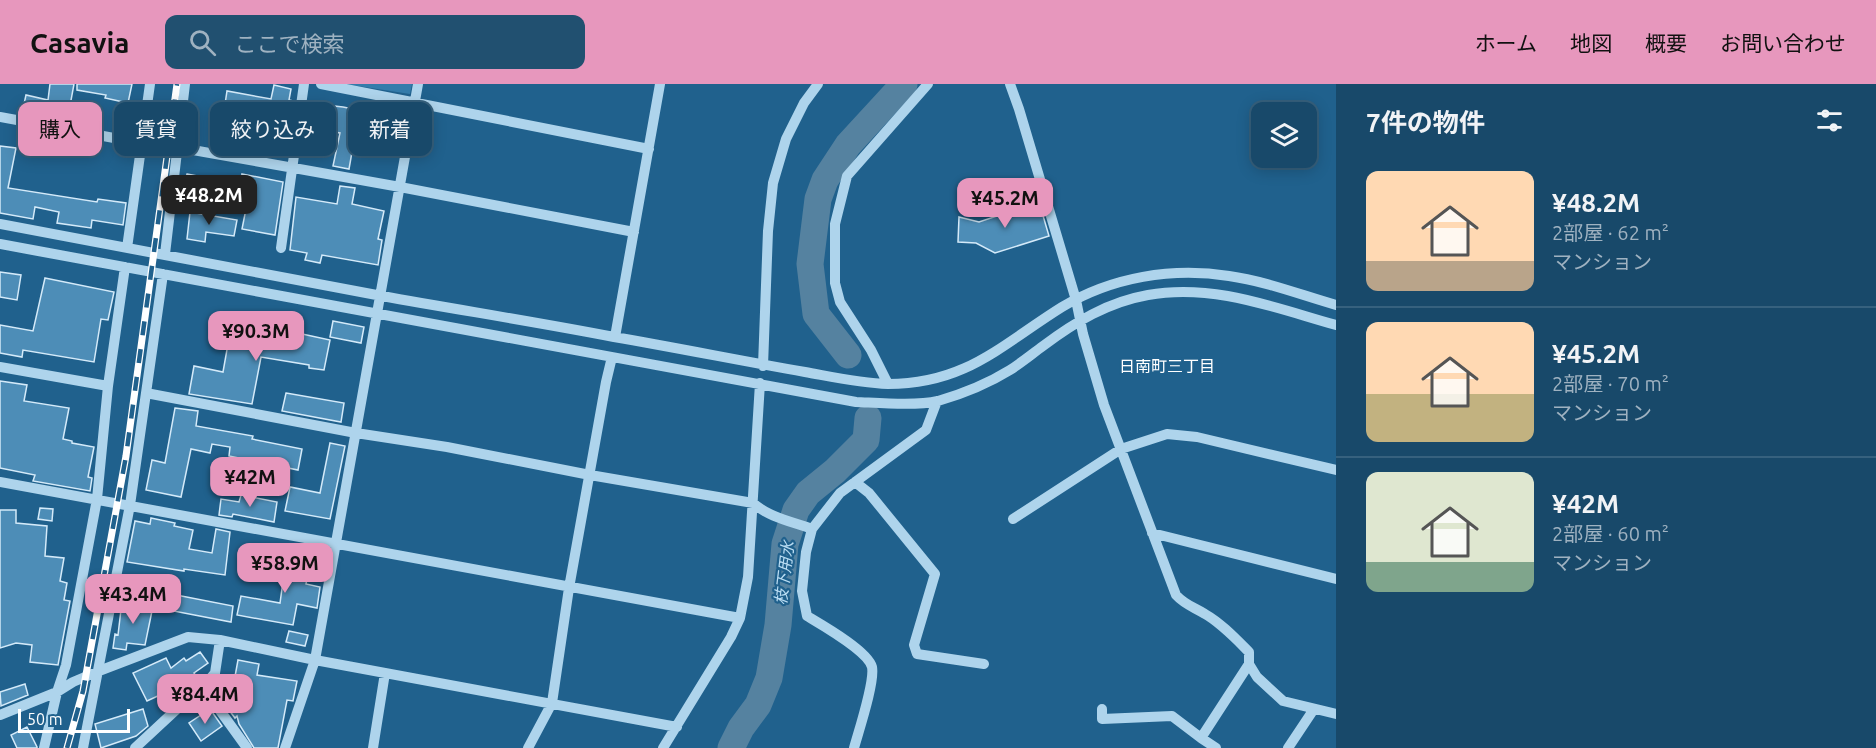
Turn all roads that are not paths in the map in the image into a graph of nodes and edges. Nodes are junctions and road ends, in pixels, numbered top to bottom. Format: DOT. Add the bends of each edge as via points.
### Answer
graph roads {
  1 [pos="150,84"];
  2 [pos="184,84"];
  3 [pos="304,84"];
  4 [pos="321,84"];
  5 [pos="418,84"];
  6 [pos="660,84"];
  7 [pos="818,84"];
  8 [pos="928,84"];
  9 [pos="1010,84"];
  10 [pos="147,102"];
  11 [pos="182,102"];
  12 [pos="415,102"];
  13 [pos="432,105"];
  14 [pos="0,117"];
  15 [pos="114,137"];
  16 [pos="649,149"];
  17 [pos="198,151"];
  18 [pos="139,156"];
  19 [pos="175,156"];
  20 [pos="405,156"];
  21 [pos="291,167"];
  22 [pos="400,187"];
  23 [pos="0,224"];
  24 [pos="634,232"];
  25 [pos="0,244"];
  26 [pos="127,248"];
  27 [pos="281,248"];
  28 [pos="165,254"];
  29 [pos="125,267"];
  30 [pos="163,274"];
  31 [pos="381,296"];
  32 [pos="1076,300"];
  33 [pos="1336,305"];
  34 [pos="377,314"];
  35 [pos="1079,320"];
  36 [pos="1336,325"];
  37 [pos="615,337"];
  38 [pos="612,357"];
  39 [pos="763,366"];
  40 [pos="0,367"];
  41 [pos="760,383"];
  42 [pos="888,384"];
  43 [pos="108,386"];
  44 [pos="146,393"];
  45 [pos="936,401"];
  46 [pos="356,433"];
  47 [pos="1121,449"];
  48 [pos="1336,470"];
  49 [pos="590,475"];
  50 [pos="0,482"];
  51 [pos="855,482"];
  52 [pos="97,499"];
  53 [pos="753,503"];
  54 [pos="130,505"];
  55 [pos="1013,519"];
  56 [pos="807,528"];
  57 [pos="1152,533"];
  58 [pos="336,544"];
  59 [pos="1336,579"];
  60 [pos="569,588"];
  61 [pos="740,618"];
  62 [pos="220,640"];
  63 [pos="315,660"];
  64 [pos="984,664"];
  65 [pos="1249,664"];
  66 [pos="99,671"];
  67 [pos="385,673"];
  68 [pos="203,687"];
  69 [pos="57,692"];
  70 [pos="552,704"];
  71 [pos="1314,709"];
  72 [pos="1102,710"];
  73 [pos="1336,714"];
  74 [pos="0,715"];
  75 [pos="677,727"];
  76 [pos="1201,738"];
  77 [pos="44,748"];
  78 [pos="83,748"];
  79 [pos="135,748"];
  80 [pos="248,748"];
  81 [pos="285,748"];
  82 [pos="373,748"];
  83 [pos="528,748"];
  84 [pos="663,748"];
  85 [pos="854,748"];
  86 [pos="1216,748"];
  87 [pos="1288,748"];
  1 -- 10 [label="street"];
  2 -- 11 [label="street"];
  3 -- 21 [label="street"];
  4 -- 12 [label="street"];
  5 -- 12 [label="street"];
  6 -- 16 [label="street"];
  7 -- 39 [label="street" via="786,139 774,183"];
  8 -- 42 [label="street" via="847,176 835,224 835,283 840,302"];
  9 -- 32 [label="street"];
  13 -- 16 [label="street"];
  14 -- 15 [label="street"];
  16 -- 24 [label="street"];
  17 -- 21 [label="street"];
  18 -- 26 [label="street"];
  19 -- 28 [label="street"];
  20 -- 22 [label="street"];
  21 -- 22 [label="street"];
  21 -- 27 [label="street"];
  22 -- 24 [label="street"];
  22 -- 31 [label="street"];
  23 -- 26 [label="street"];
  24 -- 37 [label="street"];
  25 -- 29 [label="street"];
  26 -- 28 [label="street"];
  28 -- 31 [label="street"];
  29 -- 30 [label="street"];
  29 -- 43 [label="street"];
  30 -- 34 [label="street"];
  30 -- 44 [label="street"];
  31 -- 34 [label="street"];
  31 -- 37 [label="street"];
  32 -- 33 [label="street" via="1139,277 1201,273 1232,276"];
  32 -- 35 [label="street"];
  32 -- 42 [label="street" via="980,361 945,376"];
  34 -- 38 [label="street"];
  34 -- 46 [label="street"];
  35 -- 36 [label="street" via="1114,303 1150,294 1210,292"];
  35 -- 45 [label="street" via="1010,370 975,388"];
  35 -- 47 [label="street"];
  37 -- 39 [label="street"];
  38 -- 41 [label="street"];
  38 -- 49 [label="street"];
  39 -- 42 [label="street"];
  40 -- 43 [label="street"];
  41 -- 45 [label="street" via="856,402"];
  41 -- 53 [label="street"];
  43 -- 52 [label="street"];
  44 -- 46 [label="street"];
  44 -- 54 [label="street"];
  45 -- 51 [label="street" via="926,430"];
  46 -- 49 [label="street"];
  46 -- 58 [label="street"];
  47 -- 48 [label="street" via="1167,434 1183,434"];
  47 -- 55 [label="street"];
  47 -- 57 [label="street"];
  49 -- 53 [label="street"];
  49 -- 60 [label="street"];
  50 -- 52 [label="street"];
  51 -- 56 [label="street"];
  51 -- 64 [label="street" via="869,493 935,574 914,645 917,654"];
  52 -- 54 [label="street"];
  52 -- 69 [label="street" via="66,665"];
  53 -- 56 [label="street" via="763,513"];
  53 -- 61 [label="street" via="748,577"];
  54 -- 58 [label="street"];
  54 -- 66 [label="street"];
  56 -- 85 [label="street" via="802,591 807,616 865,656 872,667 869,696"];
  57 -- 59 [label="street"];
  57 -- 65 [label="street" via="1176,595 1206,614 1249,652"];
  58 -- 60 [label="street"];
  58 -- 63 [label="street"];
  60 -- 61 [label="street"];
  60 -- 70 [label="street"];
  61 -- 75 [label="street"];
  62 -- 63 [label="street"];
  62 -- 66 [label="street" via="188,637"];
  62 -- 68 [label="street" via="214,673"];
  63 -- 67 [label="street"];
  63 -- 81 [label="street"];
  65 -- 71 [label="street" via="1282,701"];
  65 -- 76 [label="street"];
  66 -- 69 [label="street"];
  66 -- 78 [label="street"];
  67 -- 70 [label="street"];
  67 -- 82 [label="street"];
  68 -- 79 [label="street"];
  68 -- 80 [label="street"];
  69 -- 74 [label="street"];
  69 -- 77 [label="street"];
  70 -- 75 [label="street"];
  70 -- 83 [label="street"];
  71 -- 73 [label="street"];
  71 -- 87 [label="street"];
  72 -- 76 [label="street" via="1102,719 1172,716"];
  75 -- 84 [label="street"];
  76 -- 86 [label="street"];
}
